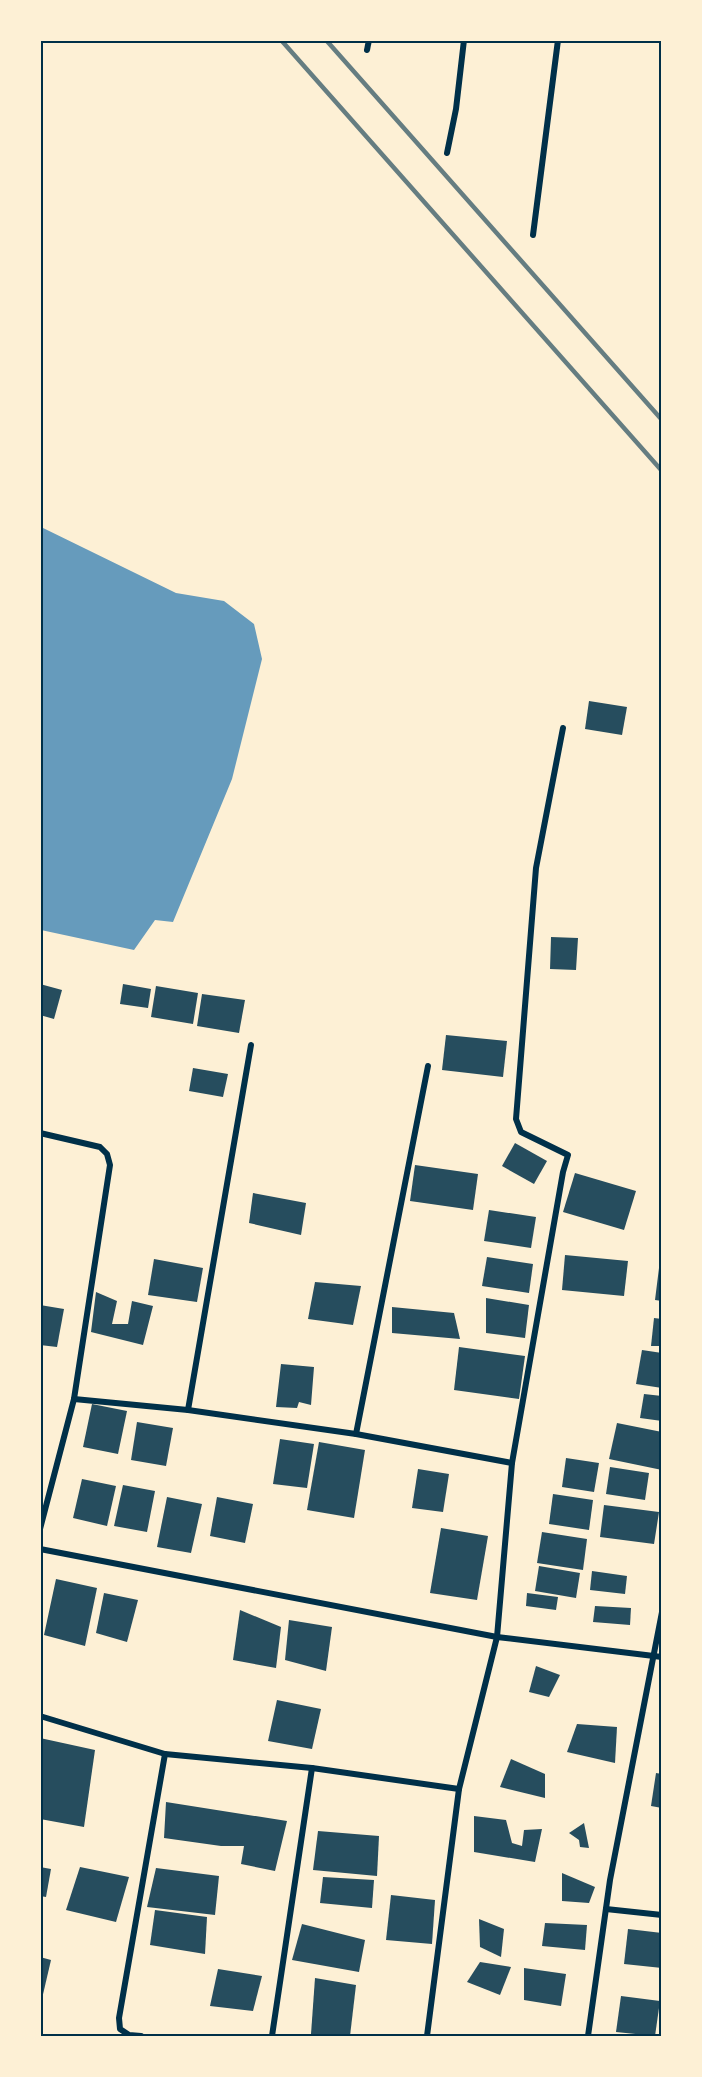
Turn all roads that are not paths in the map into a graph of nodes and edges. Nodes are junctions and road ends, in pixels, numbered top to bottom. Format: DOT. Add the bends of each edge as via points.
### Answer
graph roads {
  1 [pos="369,40"];
  2 [pos="464,40"];
  3 [pos="558,40"];
  4 [pos="367,50"];
  5 [pos="447,153"];
  6 [pos="533,235"];
  7 [pos="562,728"];
  8 [pos="251,1045"];
  9 [pos="428,1066"];
  10 [pos="40,1133"];
  11 [pos="74,1399"];
  12 [pos="188,1410"];
  13 [pos="356,1434"];
  14 [pos="512,1463"];
  15 [pos="40,1528"];
  16 [pos="40,1549"];
  17 [pos="662,1612"];
  18 [pos="497,1638"];
  19 [pos="658,1657"];
  20 [pos="40,1716"];
  21 [pos="165,1754"];
  22 [pos="312,1768"];
  23 [pos="459,1789"];
  24 [pos="606,1909"];
  25 [pos="662,1915"];
  26 [pos="141,2037"];
  27 [pos="272,2037"];
  28 [pos="427,2037"];
  29 [pos="588,2037"];
  1 -- 4 [label="street"];
  2 -- 5 [label="street"];
  3 -- 6 [label="street"];
  7 -- 14 [label="street" via="536,868 516,1119 521,1132 568,1155"];
  8 -- 12 [label="street"];
  9 -- 13 [label="street"];
  10 -- 11 [label="street" via="100,1147 110,1165"];
  11 -- 12 [label="street"];
  11 -- 15 [label="street"];
  12 -- 13 [label="street"];
  13 -- 14 [label="street"];
  14 -- 18 [label="street"];
  16 -- 18 [label="street"];
  17 -- 19 [label="street"];
  18 -- 19 [label="street"];
  18 -- 23 [label="street"];
  19 -- 24 [label="street"];
  20 -- 21 [label="street"];
  21 -- 22 [label="street"];
  21 -- 26 [label="street" via="119,2018 120,2029"];
  22 -- 23 [label="street"];
  22 -- 27 [label="street"];
  23 -- 28 [label="street"];
  24 -- 25 [label="street"];
  24 -- 29 [label="street"];
}
